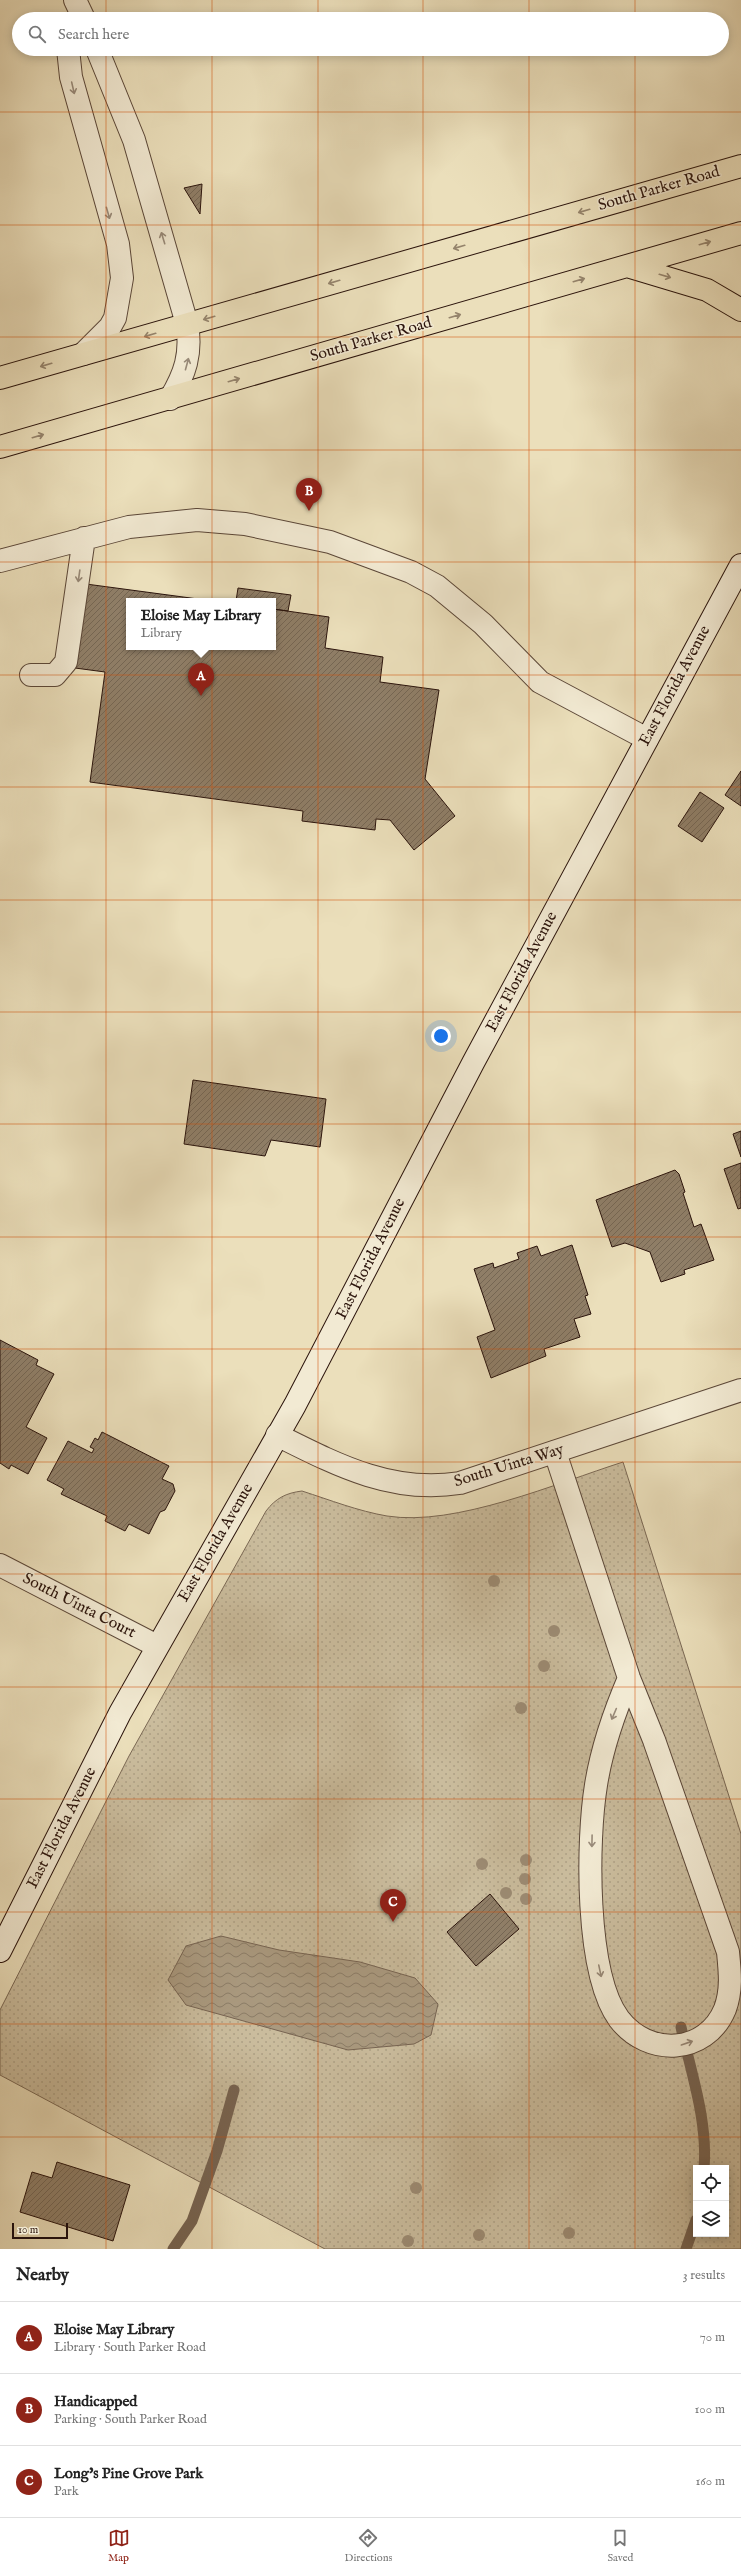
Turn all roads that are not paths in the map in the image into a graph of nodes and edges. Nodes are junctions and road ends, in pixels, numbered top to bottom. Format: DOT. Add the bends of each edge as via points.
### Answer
graph roads {
  1 [pos="74,0"];
  2 [pos="72,12"];
  3 [pos="80,12"];
  4 [pos="69,56"];
  5 [pos="100,56"];
  6 [pos="741,166"];
  7 [pos="741,233"];
  8 [pos="627,266"];
  9 [pos="741,310"];
  10 [pos="187,324"];
  11 [pos="83,354"];
  12 [pos="0,378"];
  13 [pos="170,399"];
  14 [pos="0,447"];
  15 [pos="84,538"];
  16 [pos="0,561"];
  17 [pos="741,565"];
  18 [pos="31,674"];
  19 [pos="647,740"];
  20 [pos="741,1390"];
  21 [pos="277,1436"];
  22 [pos="554,1452"];
  23 [pos="0,1565"];
  24 [pos="158,1646"];
  25 [pos="629,1678"];
  26 [pos="0,1951"];
  1 -- 2 [label="street"];
  1 -- 3 [label="street"];
  4 -- 11 [label="street, one-way" via="72,84 118,244 122,278 115,318 104,336"];
  10 -- 5 [label="street, one-way" via="134,140"];
  6 -- 10 [label="main road, South Parker Road, one-way"];
  8 -- 7 [label="main road, South Parker Road, one-way"];
  8 -- 9 [label="main road, one-way" via="707,290"];
  13 -- 8 [label="main road, South Parker Road, one-way"];
  10 -- 11 [label="main road, South Parker Road, one-way"];
  13 -- 10 [label="street, one-way" via="188,364 190,346"];
  11 -- 12 [label="main road, South Parker Road, one-way"];
  14 -- 13 [label="main road, South Parker Road, one-way"];
  15 -- 16 [label="street"];
  15 -- 18 [label="street, one-way" via="66,662 55,675"];
  15 -- 19 [label="street" via="129,527 197,520 288,532 372,556 411,572 452,597 503,643 531,675 551,690"];
  17 -- 19 [label="street, East Florida Avenue"];
  19 -- 21 [label="street, East Florida Avenue" via="476,1056"];
  20 -- 22 [label="street, South Uinta Way"];
  21 -- 22 [label="street, South Uinta Way" via="342,1466 380,1480 402,1484 440,1486 460,1483"];
  21 -- 24 [label="street, East Florida Avenue"];
  22 -- 25 [label="street"];
  23 -- 24 [label="street, South Uinta Court"];
  24 -- 26 [label="street, East Florida Avenue" via="120,1713"];
  25 -- 25 [label="street, one-way" via="610,1723 596,1785 592,1838 596,1950 604,1989 619,2019 637,2038 661,2046 685,2045 707,2034 724,2010 732,1983 728,1952 654,1740"];
}
